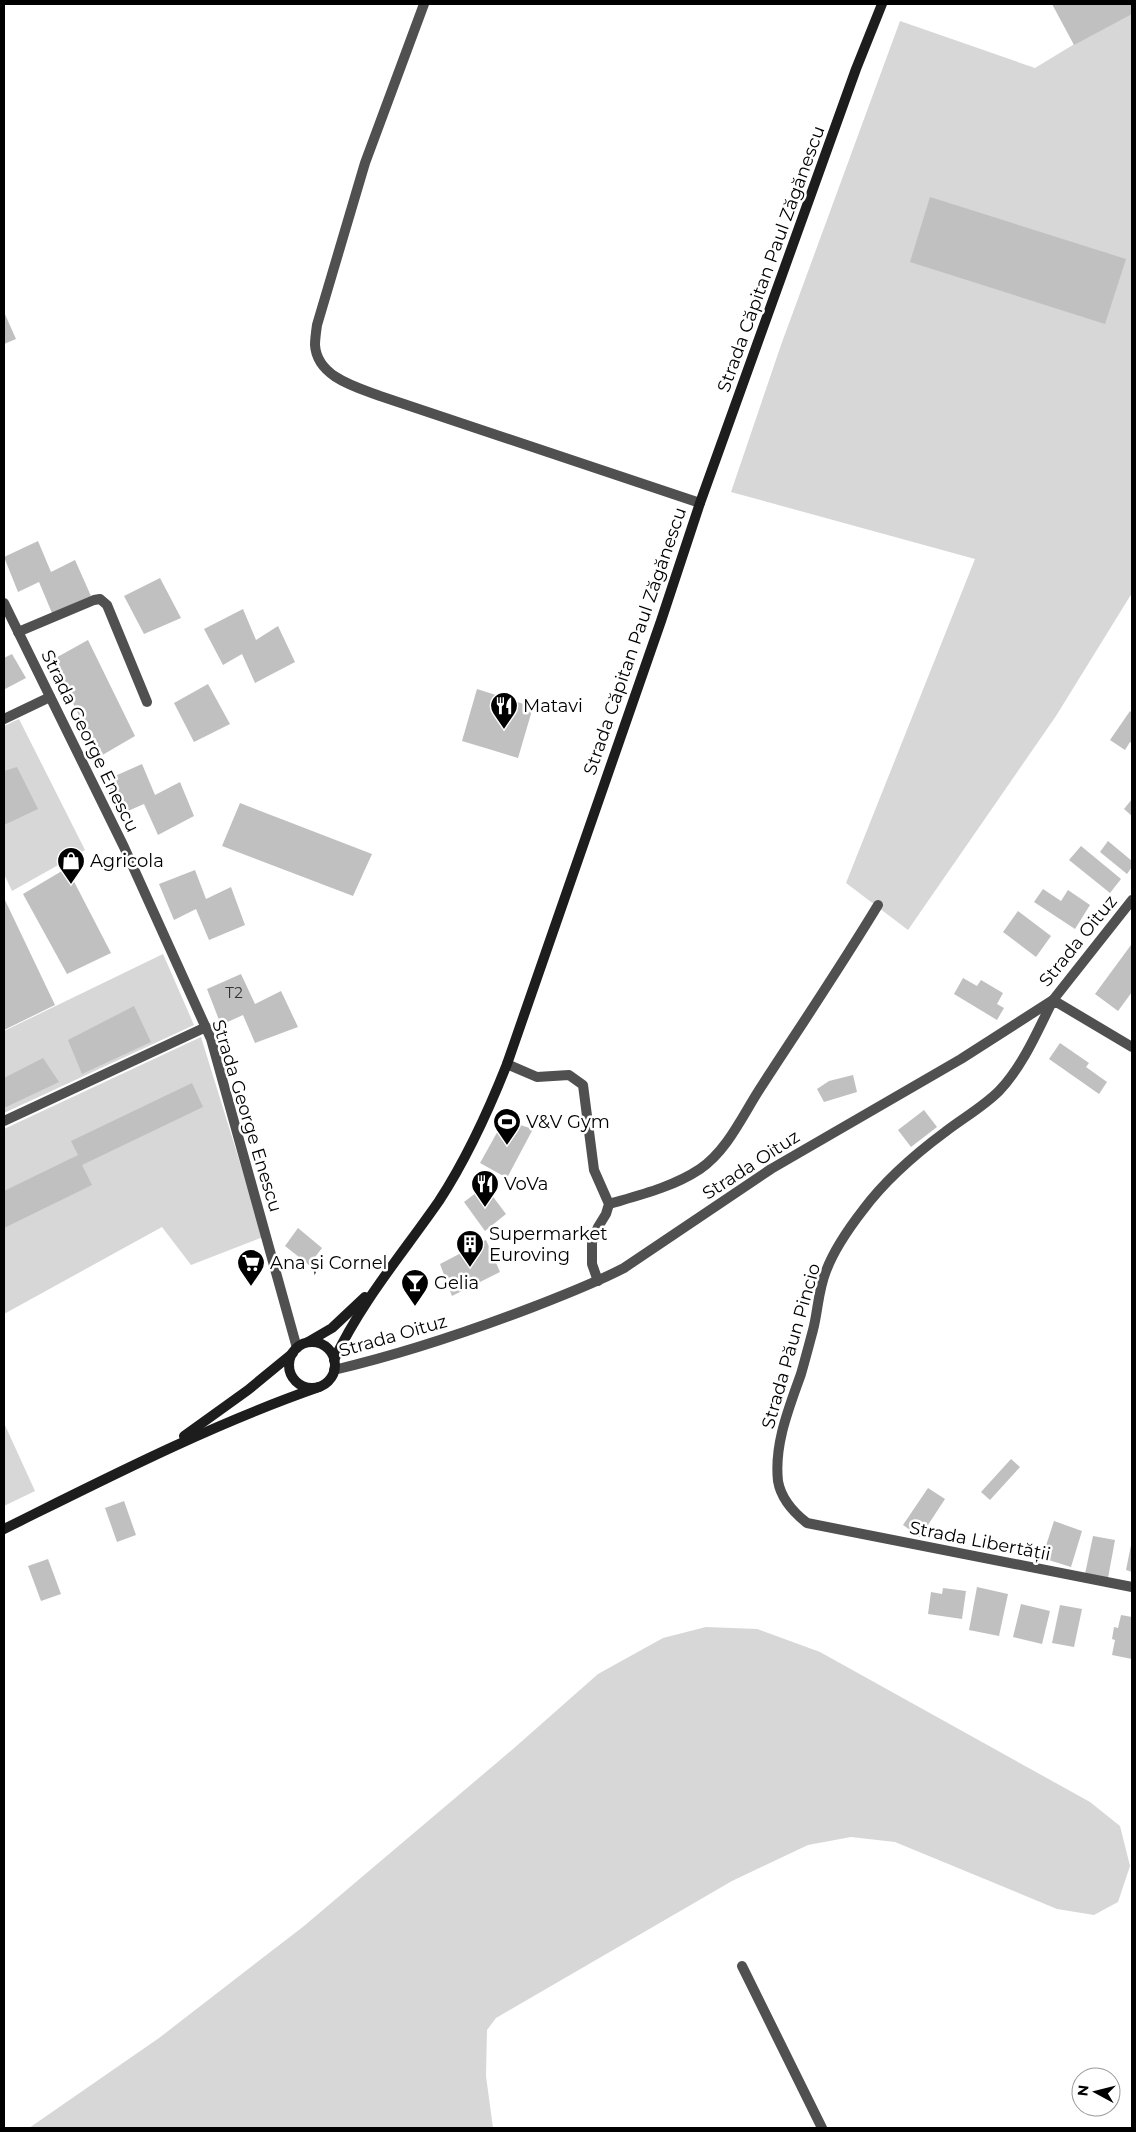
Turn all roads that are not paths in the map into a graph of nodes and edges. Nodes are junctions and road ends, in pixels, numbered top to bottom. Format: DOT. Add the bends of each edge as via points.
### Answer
graph roads {
  1 [pos="424,4"];
  2 [pos="882,4"];
  3 [pos="700,503"];
  4 [pos="4,602"];
  5 [pos="18,632"];
  6 [pos="50,697"];
  7 [pos="147,702"];
  8 [pos="4,719"];
  9 [pos="1132,900"];
  10 [pos="878,905"];
  11 [pos="1053,1000"];
  12 [pos="206,1027"];
  13 [pos="1132,1047"];
  14 [pos="507,1064"];
  15 [pos="4,1121"];
  16 [pos="608,1204"];
  17 [pos="387,1272"];
  18 [pos="598,1281"];
  19 [pos="297,1348"];
  20 [pos="334,1365"];
  21 [pos="319,1386"];
  22 [pos="164,1450"];
  23 [pos="821,1526"];
  24 [pos="4,1529"];
  25 [pos="1132,1587"];
  26 [pos="742,1966"];
  27 [pos="822,2128"];
  1 -- 3 [label="street" via="366,163 317,325 315,347 324,368 347,384 380,396"];
  2 -- 3 [label="main road, Strada Căpitan Paul Zăgănescu"];
  3 -- 14 [label="main road, Strada Căpitan Paul Zăgănescu"];
  4 -- 5 [label="street, Strada George Enescu"];
  5 -- 6 [label="street, Strada George Enescu"];
  5 -- 7 [label="street" via="100,600 111,614"];
  6 -- 8 [label="street"];
  6 -- 12 [label="street, Strada George Enescu" via="124,847"];
  9 -- 11 [label="street, Strada Oituz"];
  10 -- 16 [label="street" via="725,1145 701,1168 674,1183"];
  11 -- 13 [label="street"];
  11 -- 18 [label="street, Strada Oituz" via="961,1059 771,1169 624,1268"];
  11 -- 23 [label="street, Strada Păun Pincio" via="1036,1035 1000,1089 982,1107 926,1146 891,1176 863,1210 826,1271 784,1426 778,1463 778,1482 785,1502 807,1523"];
  12 -- 15 [label="street"];
  12 -- 19 [label="street, Strada George Enescu"];
  14 -- 16 [label="street" via="538,1077 569,1075 583,1085 594,1170"];
  14 -- 17 [label="main road, Strada Căpitan Paul Zăgănescu" via="478,1132 457,1171"];
  16 -- 18 [label="street" via="592,1242 592,1264"];
  17 -- 19 [label="main road, Strada Căpitan Paul Zăgănescu" via="332,1328"];
  17 -- 20 [label="main road, Strada Căpitan Paul Zăgănescu" via="361,1311"];
  18 -- 20 [label="street, Strada Oituz" via="490,1324 390,1356"];
  19 -- 20 [label="main road" via="309,1342 322,1345 332,1354"];
  19 -- 21 [label="main road" via="289,1366 294,1379 306,1387"];
  19 -- 22 [label="main road, Strada Căpitan Paul Zăgănescu" via="241,1396"];
  20 -- 21 [label="main road, Strada Căpitan Paul Zăgănescu" via="331,1377"];
  21 -- 22 [label="main road, Strada Căpitan Paul Zăgănescu"];
  22 -- 24 [label="main road, Strada Căpitan Paul Zăgănescu"];
  23 -- 25 [label="street, Strada Libertății"];
  26 -- 27 [label="street"];
}
